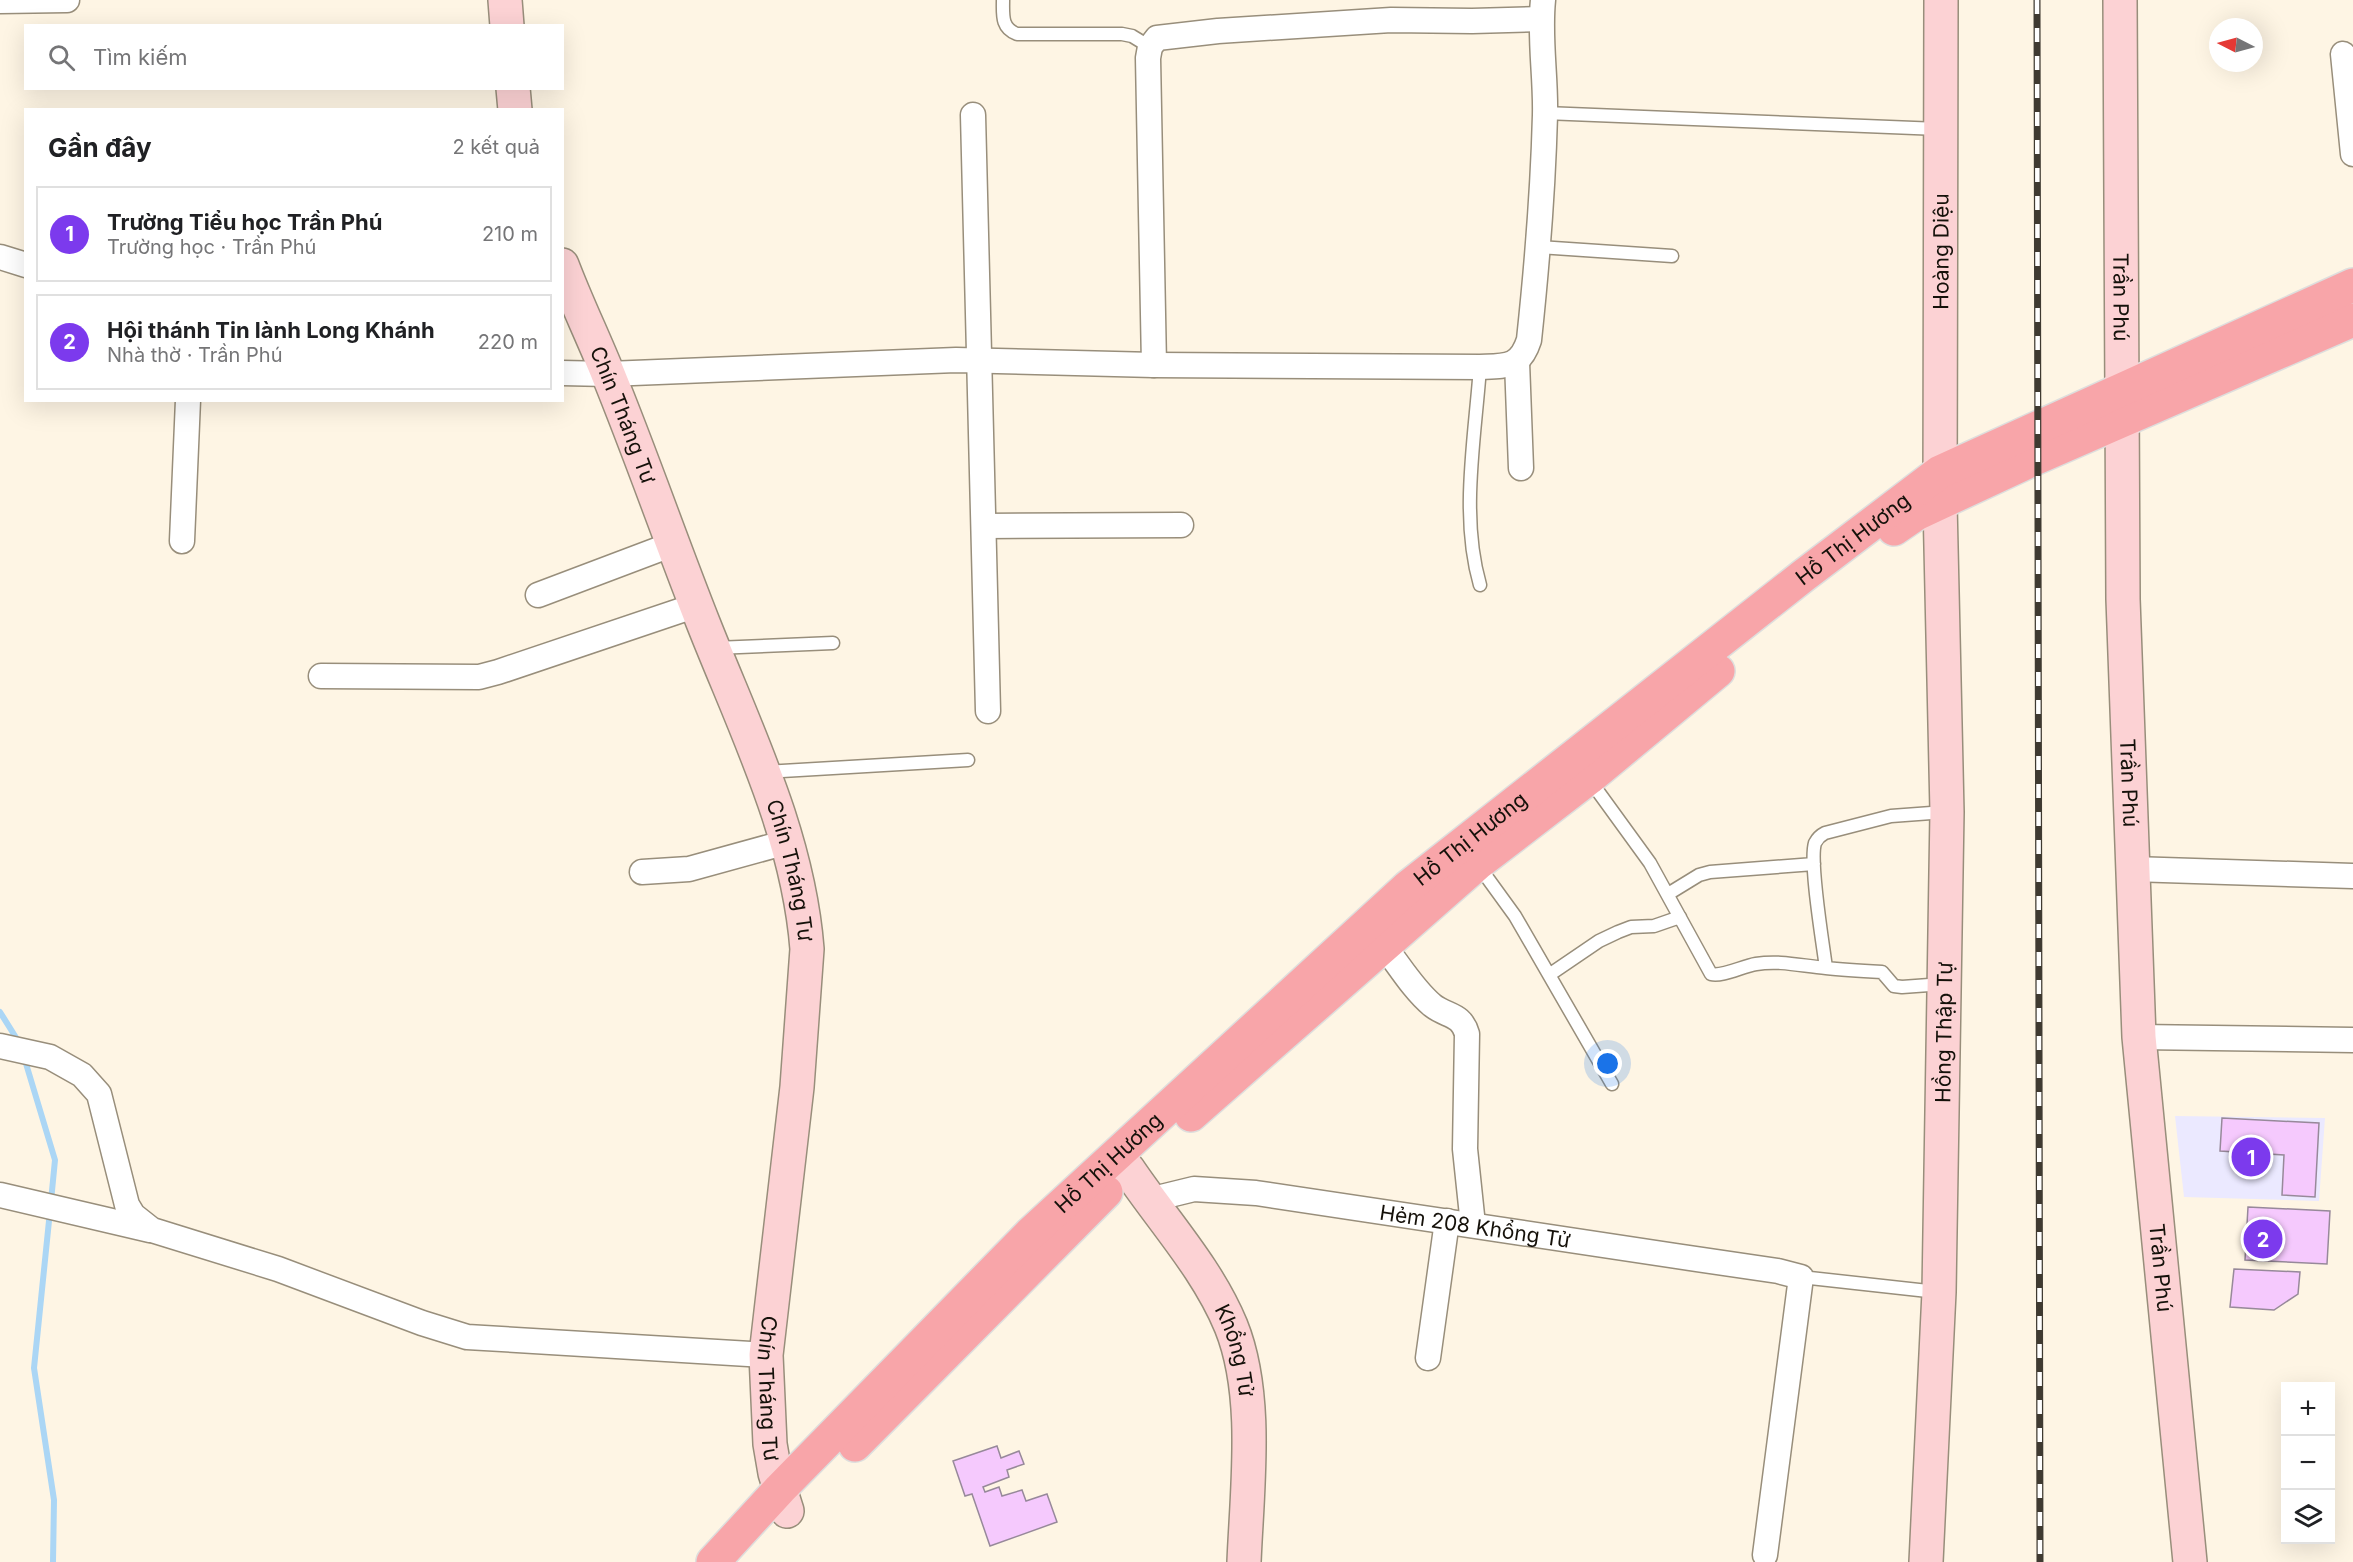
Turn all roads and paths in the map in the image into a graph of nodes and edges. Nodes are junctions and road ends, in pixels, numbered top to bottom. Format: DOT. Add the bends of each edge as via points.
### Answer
graph roads {
  1 [pos="67,0"];
  2 [pos="505,0"];
  3 [pos="1003,0"];
  4 [pos="1941,0"];
  5 [pos="2120,0"];
  6 [pos="0,1"];
  7 [pos="1542,9"];
  8 [pos="507,24"];
  9 [pos="1150,47"];
  10 [pos="2343,54"];
  11 [pos="513,90"];
  12 [pos="515,108"];
  13 [pos="1545,113"];
  14 [pos="973,116"];
  15 [pos="1941,129"];
  16 [pos="2353,154"];
  17 [pos="1539,247"];
  18 [pos="1672,256"];
  19 [pos="0,257"];
  20 [pos="24,264"];
  21 [pos="564,270"];
  22 [pos="2353,285"];
  23 [pos="2353,320"];
  24 [pos="980,361"];
  25 [pos="1517,362"];
  26 [pos="1154,365"];
  27 [pos="1480,367"];
  28 [pos="564,374"];
  29 [pos="608,374"];
  30 [pos="2122,388"];
  31 [pos="188,402"];
  32 [pos="2122,422"];
  33 [pos="1521,468"];
  34 [pos="1940,487"];
  35 [pos="1181,525"];
  36 [pos="984,526"];
  37 [pos="182,541"];
  38 [pos="673,544"];
  39 [pos="1480,585"];
  40 [pos="538,594"];
  41 [pos="697,605"];
  42 [pos="833,643"];
  43 [pos="714,648"];
  44 [pos="321,676"];
  45 [pos="988,711"];
  46 [pos="968,760"];
  47 [pos="764,772"];
  48 [pos="1589,778"];
  49 [pos="1947,812"];
  50 [pos="787,842"];
  51 [pos="1477,864"];
  52 [pos="1814,864"];
  53 [pos="2132,868"];
  54 [pos="642,872"];
  55 [pos="2353,876"];
  56 [pos="1668,894"];
  57 [pos="1680,917"];
  58 [pos="1384,946"];
  59 [pos="1826,968"];
  60 [pos="1548,975"];
  61 [pos="1944,983"];
  62 [pos="2139,1038"];
  63 [pos="2353,1040"];
  64 [pos="5,1046"];
  65 [pos="1612,1084"];
  66 [pos="1128,1169"];
  67 [pos="0,1195"];
  68 [pos="1149,1200"];
  69 [pos="1447,1221"];
  70 [pos="1473,1225"];
  71 [pos="152,1230"];
  72 [pos="1801,1277"];
  73 [pos="1939,1292"];
  74 [pos="766,1355"];
  75 [pos="1428,1358"];
  76 [pos="784,1500"];
  77 [pos="1765,1555"];
  78 [pos="713,1562"];
  79 [pos="741,1562"];
  80 [pos="1244,1562"];
  81 [pos="1926,1562"];
  82 [pos="2190,1562"];
  1 -- 6 [label="street"];
  2 -- 8 [label="street"];
  3 -- 9 [label="lane" via="1003,21 1017,34 1122,34"];
  4 -- 15 [label="street, Hoàng Diệu"];
  5 -- 30 [label="street, Trần Phú"];
  7 -- 9 [label="street" via="1472,21 1391,20 1229,31 1157,38"];
  7 -- 13 [label="street"];
  9 -- 26 [label="street"];
  10 -- 16 [label="street"];
  11 -- 12 [label="street"];
  13 -- 15 [label="lane"];
  13 -- 17 [label="street"];
  14 -- 24 [label="street"];
  15 -- 34 [label="street, Hoàng Diệu"];
  17 -- 18 [label="lane"];
  17 -- 25 [label="street" via="1529,340"];
  19 -- 20 [label="street"];
  21 -- 29 [label="street, Chín Tháng Tư"];
  22 -- 30 [label="main road, Hồ Thị Hương"];
  23 -- 32 [label="main road, Hồ Thị Hương"];
  24 -- 26 [label="street"];
  24 -- 29 [label="street"];
  24 -- 36 [label="street"];
  25 -- 27 [label="street"];
  25 -- 33 [label="street"];
  26 -- 27 [label="street"];
  27 -- 39 [label="lane" via="1470,508 1472,559"];
  28 -- 29 [label="street"];
  29 -- 38 [label="street, Chín Tháng Tư"];
  30 -- 32 [label="street, Trần Phú"];
  30 -- 34 [label="main road, Hồ Thị Hương"];
  31 -- 37 [label="street"];
  32 -- 34 [label="main road, Hồ Thị Hương" via="2036,458"];
  32 -- 53 [label="street, Trần Phú"];
  34 -- 48 [label="main road, Hồ Thị Hương" via="1916,514"];
  34 -- 49 [label="street, Hồng Thập Tự"];
  34 -- 76 [label="main road, Hồ Thị Hương" via="1803,576 1408,887 1030,1234"];
  35 -- 36 [label="street"];
  36 -- 45 [label="street"];
  38 -- 40 [label="street"];
  38 -- 41 [label="street, Chín Tháng Tư"];
  41 -- 43 [label="street, Chín Tháng Tư"];
  41 -- 44 [label="street" via="479,677"];
  42 -- 43 [label="lane"];
  43 -- 47 [label="street, Chín Tháng Tư"];
  46 -- 47 [label="lane"];
  47 -- 50 [label="street, Chín Tháng Tư"];
  48 -- 51 [label="main road, Hồ Thị Hương"];
  48 -- 56 [label="lane"];
  49 -- 52 [label="lane" via="1891,816 1825,832 1815,843"];
  49 -- 61 [label="street, Hồng Thập Tự"];
  50 -- 54 [label="street" via="689,869"];
  50 -- 74 [label="street, Chín Tháng Tư" via="807,949 794,1110"];
  51 -- 58 [label="main road, Hồ Thị Hương"];
  51 -- 60 [label="lane" via="1515,916"];
  52 -- 56 [label="lane" via="1710,872"];
  52 -- 59 [label="lane"];
  53 -- 55 [label="street"];
  53 -- 62 [label="street, Trần Phú"];
  56 -- 57 [label="lane"];
  57 -- 59 [label="lane" via="1711,974 1717,976 1767,962"];
  57 -- 60 [label="lane" via="1618,932"];
  58 -- 66 [label="main road, Hồ Thị Hương"];
  58 -- 70 [label="street" via="1431,1004 1459,1019 1467,1034 1465,1149"];
  59 -- 61 [label="lane" via="1882,972 1894,986"];
  60 -- 65 [label="lane"];
  61 -- 73 [label="street, Hồng Thập Tự"];
  62 -- 63 [label="street"];
  62 -- 82 [label="street, Trần Phú"];
  64 -- 71 [label="street" via="50,1057 82,1075 99,1094 127,1205"];
  66 -- 68 [label="street, Khổng Tử"];
  66 -- 76 [label="main road, Hồ Thị Hương"];
  67 -- 71 [label="street"];
  68 -- 69 [label="street, Hẻm 208 Khổng Tử" via="1194,1189 1226,1190"];
  68 -- 80 [label="street, Khổng Tử" via="1202,1270 1239,1351 1248,1407"];
  69 -- 70 [label="street, Hẻm 208 Khổng Tử"];
  69 -- 75 [label="street"];
  70 -- 72 [label="street, Hẻm 208 Khổng Tử"];
  71 -- 74 [label="street" via="278,1269 467,1337"];
  72 -- 73 [label="lane, Hẻm 208 Khổng Tử"];
  72 -- 77 [label="street"];
  73 -- 81 [label="street, Hồng Thập Tự"];
  74 -- 76 [label="street, Chín Tháng Tư" via="770,1444"];
  76 -- 78 [label="main road, Hồ Thị Hương"];
  76 -- 79 [label="main road, Hồ Thị Hương"];
}
